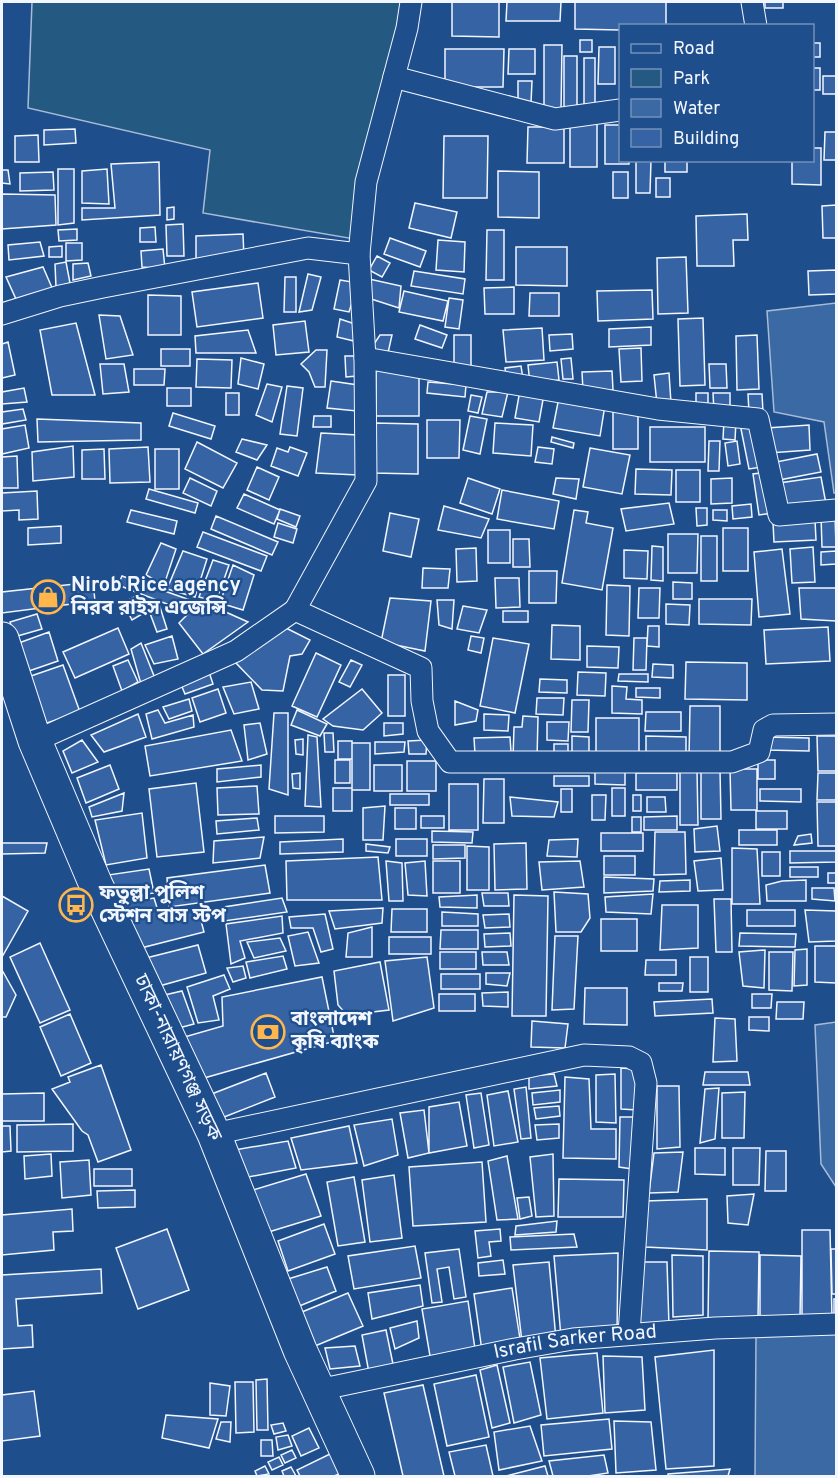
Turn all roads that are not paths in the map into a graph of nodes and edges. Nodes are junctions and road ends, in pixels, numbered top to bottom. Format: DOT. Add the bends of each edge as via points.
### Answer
graph roads {
  1 [pos="411,2"];
  2 [pos="752,2"];
  3 [pos="756,24"];
  4 [pos="394,76"];
  5 [pos="619,110"];
  6 [pos="359,254"];
  7 [pos="2,314"];
  8 [pos="365,358"];
  9 [pos="837,510"];
  10 [pos="295,610"];
  11 [pos="2,639"];
  12 [pos="837,724"];
  13 [pos="35,741"];
  14 [pos="214,1134"];
  15 [pos="837,1324"];
  16 [pos="629,1334"];
  17 [pos="318,1390"];
  18 [pos="358,1476"];
  1 -- 4 [label="street"];
  2 -- 3 [label="street"];
  4 -- 5 [label="street" via="555,119"];
  4 -- 6 [label="street" via="366,182"];
  6 -- 7 [label="street" via="308,248 60,296"];
  6 -- 8 [label="street"];
  8 -- 9 [label="street" via="658,409 758,419 779,516"];
  8 -- 10 [label="street" via="366,481"];
  10 -- 12 [label="street" via="421,668 428,731 450,762 732,762 759,752 764,730 773,725"];
  10 -- 13 [label="street" via="236,651"];
  11 -- 13 [label="highway, ঢাকা-নারায়ণগঞ্জ সড়ক"];
  13 -- 14 [label="highway, ঢাকা-নারায়ণগঞ্জ সড়ক" via="96,885"];
  14 -- 16 [label="street" via="584,1055 629,1057 641,1064 646,1083"];
  14 -- 17 [label="highway, ঢাকা-নারায়ণগঞ্জ সড়ক"];
  15 -- 16 [label="street, Israfil Sarker Road"];
  16 -- 17 [label="street, Israfil Sarker Road" via="515,1349"];
  17 -- 18 [label="highway, ঢাকা-নারায়ণগঞ্জ সড়ক"];
}
